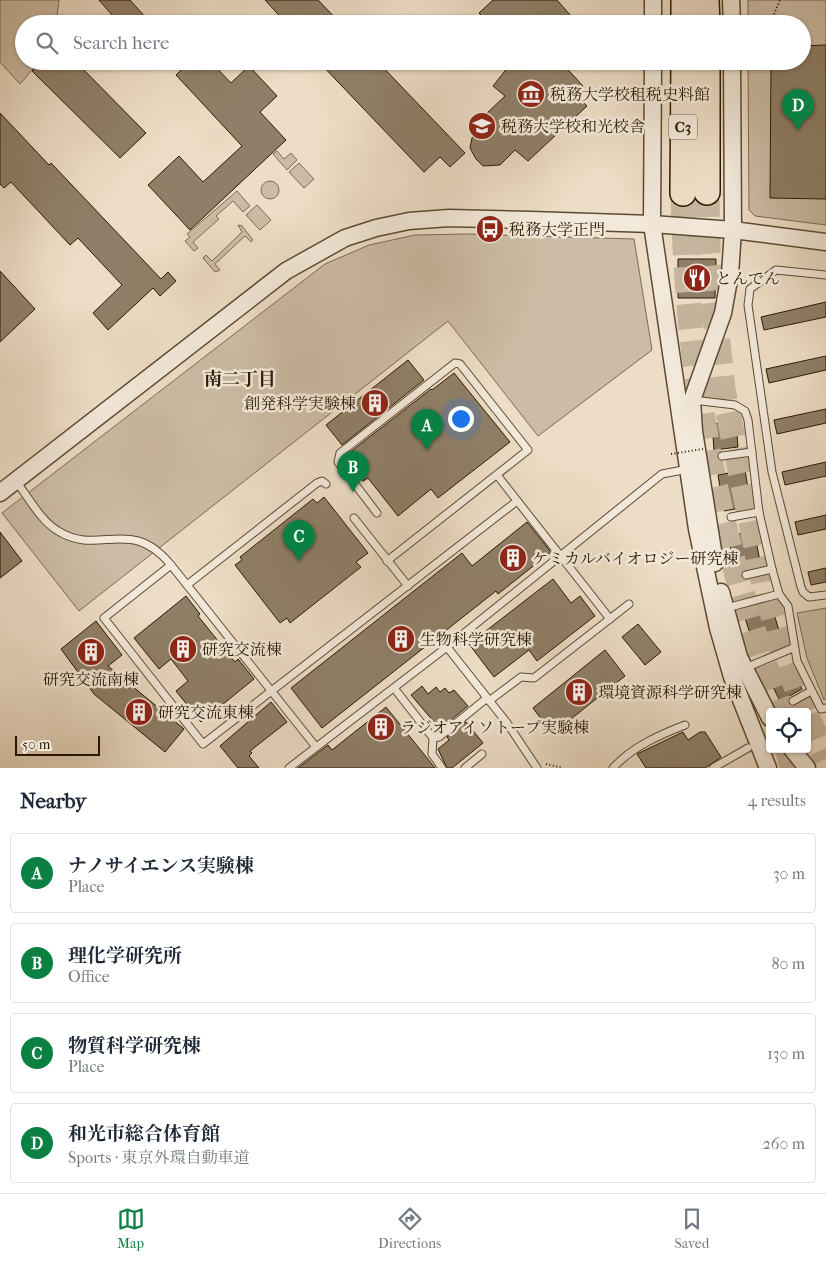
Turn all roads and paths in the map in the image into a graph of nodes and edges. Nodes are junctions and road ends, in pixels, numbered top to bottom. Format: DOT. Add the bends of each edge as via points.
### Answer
graph roads {
  1 [pos="653,0"];
  2 [pos="684,0"];
  3 [pos="706,0"];
  4 [pos="731,0"];
  5 [pos="780,0"];
  6 [pos="653,15"];
  7 [pos="684,15"];
  8 [pos="707,15"];
  9 [pos="732,15"];
  10 [pos="774,15"];
  11 [pos="653,70"];
  12 [pos="685,70"];
  13 [pos="706,70"];
  14 [pos="732,70"];
  15 [pos="652,224"];
  16 [pos="733,230"];
  17 [pos="826,242"];
  18 [pos="826,275"];
  19 [pos="692,400"];
  20 [pos="703,449"];
  21 [pos="676,452"];
  22 [pos="752,452"];
  23 [pos="671,454"];
  24 [pos="722,456"];
  25 [pos="683,470"];
  26 [pos="497,475"];
  27 [pos="16,480"];
  28 [pos="326,484"];
  29 [pos="0,493"];
  30 [pos="517,501"];
  31 [pos="759,512"];
  32 [pos="377,513"];
  33 [pos="731,516"];
  34 [pos="354,518"];
  35 [pos="560,556"];
  36 [pos="388,561"];
  37 [pos="171,565"];
  38 [pos="772,570"];
  39 [pos="746,575"];
  40 [pos="188,585"];
  41 [pos="408,586"];
  42 [pos="778,594"];
  43 [pos="826,595"];
  44 [pos="629,604"];
  45 [pos="734,606"];
  46 [pos="610,619"];
  47 [pos="447,647"];
  48 [pos="793,648"];
  49 [pos="744,668"];
  50 [pos="394,688"];
  51 [pos="811,691"];
  52 [pos="272,692"];
  53 [pos="488,700"];
  54 [pos="793,701"];
  55 [pos="826,708"];
  56 [pos="766,710"];
  57 [pos="685,725"];
  58 [pos="433,738"];
  59 [pos="316,747"];
  60 [pos="748,748"];
  61 [pos="795,753"];
  62 [pos="482,754"];
  63 [pos="539,765"];
  64 [pos="289,768"];
  65 [pos="442,768"];
  66 [pos="465,768"];
  67 [pos="563,768"];
  68 [pos="614,768"];
  69 [pos="713,768"];
  70 [pos="768,768"];
  71 [pos="807,768"];
  1 -- 6 [label="street"];
  2 -- 7 [label="highway"];
  3 -- 8 [label="highway"];
  4 -- 9 [label="street"];
  5 -- 10 [label="path"];
  11 -- 15 [label="street"];
  12 -- 13 [label="highway, C3" via="695,193"];
  14 -- 16 [label="street"];
  15 -- 16 [label="street"];
  15 -- 25 [label="street"];
  15 -- 27 [label="street" via="449,218 409,221 345,238 286,272"];
  16 -- 17 [label="street"];
  16 -- 19 [label="street" via="727,296"];
  18 -- 43 [label="lane" via="776,270 750,289 748,305 772,472 801,587 809,597"];
  19 -- 22 [label="lane" via="741,407 748,420"];
  19 -- 49 [label="street" via="713,554 730,627"];
  20 -- 23 [label="path, bridge"];
  21 -- 25 [label="path"];
  22 -- 24 [label="lane"];
  22 -- 31 [label="lane"];
  25 -- 35 [label="lane" via="662,474"];
  25 -- 70 [label="street" via="718,628 732,677"];
  26 -- 30 [label="lane"];
  26 -- 32 [label="lane" via="528,450 463,366 455,363 340,453 338,462"];
  26 -- 36 [label="lane"];
  27 -- 29 [label="street"];
  27 -- 37 [label="lane" via="56,530 79,540 141,541 155,548"];
  28 -- 40 [label="lane" via="322,481 317,483"];
  30 -- 35 [label="lane"];
  30 -- 41 [label="lane"];
  31 -- 33 [label="lane"];
  31 -- 38 [label="lane"];
  34 -- 36 [label="lane"];
  35 -- 46 [label="lane"];
  35 -- 47 [label="lane"];
  36 -- 41 [label="lane"];
  37 -- 40 [label="lane"];
  37 -- 52 [label="lane" via="104,618 203,744"];
  38 -- 39 [label="lane"];
  38 -- 42 [label="lane"];
  40 -- 52 [label="lane"];
  41 -- 52 [label="lane"];
  42 -- 45 [label="lane"];
  42 -- 48 [label="lane" via="788,606"];
  44 -- 46 [label="lane"];
  46 -- 53 [label="lane" via="534,678 521,677"];
  47 -- 50 [label="lane"];
  47 -- 53 [label="lane"];
  48 -- 49 [label="lane"];
  48 -- 51 [label="lane"];
  49 -- 56 [label="street"];
  50 -- 58 [label="lane"];
  50 -- 59 [label="lane"];
  51 -- 54 [label="lane"];
  51 -- 55 [label="lane" via="821,709"];
  52 -- 59 [label="lane"];
  53 -- 58 [label="lane" via="439,737"];
  53 -- 63 [label="lane"];
  57 -- 68 [label="lane" via="660,735 623,758"];
  58 -- 65 [label="lane" via="432,754"];
  59 -- 64 [label="lane"];
  60 -- 69 [label="lane"];
  61 -- 71 [label="street"];
  62 -- 66 [label="lane"];
  63 -- 67 [label="path"];
}
